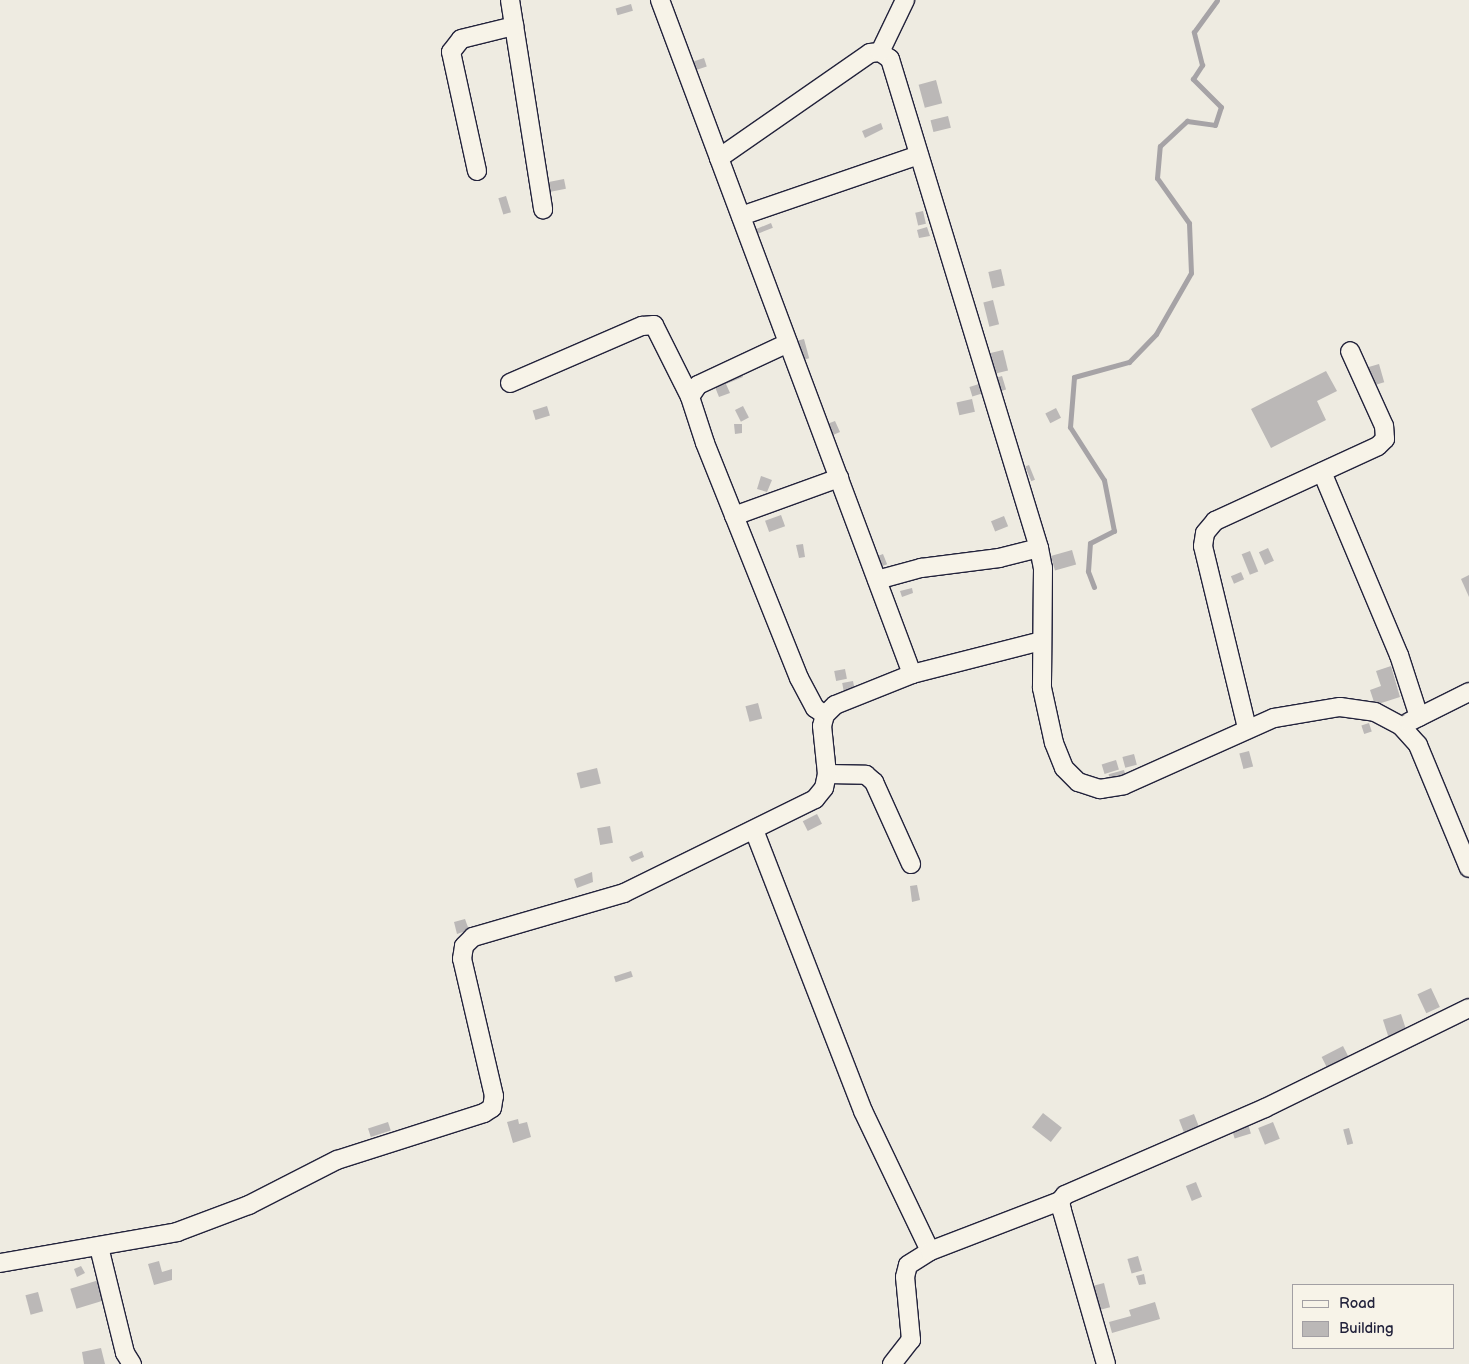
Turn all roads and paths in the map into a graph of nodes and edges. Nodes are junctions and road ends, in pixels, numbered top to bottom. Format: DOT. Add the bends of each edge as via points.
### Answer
graph roads {
  1 [pos="510,0"];
  2 [pos="660,0"];
  3 [pos="905,0"];
  4 [pos="514,26"];
  5 [pos="880,52"];
  6 [pos="919,155"];
  7 [pos="719,158"];
  8 [pos="477,171"];
  9 [pos="543,209"];
  10 [pos="741,216"];
  11 [pos="788,343"];
  12 [pos="1350,350"];
  13 [pos="510,383"];
  14 [pos="690,397"];
  15 [pos="1322,472"];
  16 [pos="839,478"];
  17 [pos="734,516"];
  18 [pos="1039,548"];
  19 [pos="877,580"];
  20 [pos="1040,641"];
  21 [pos="912,674"];
  22 [pos="1469,692"];
  23 [pos="825,715"];
  24 [pos="1419,717"];
  25 [pos="1401,726"];
  26 [pos="1246,728"];
  27 [pos="827,774"];
  28 [pos="754,830"];
  29 [pos="911,864"];
  30 [pos="1469,868"];
  31 [pos="1469,1008"];
  32 [pos="1060,1201"];
  33 [pos="99,1247"];
  34 [pos="930,1251"];
  35 [pos="0,1263"];
  36 [pos="132,1364"];
  37 [pos="892,1364"];
  38 [pos="1106,1364"];
  1 -- 4 [label="street"];
  2 -- 7 [label="street"];
  3 -- 5 [label="street"];
  4 -- 8 [label="street" via="460,39 451,52"];
  4 -- 9 [label="street"];
  5 -- 6 [label="street" via="890,59"];
  5 -- 7 [label="street" via="870,53"];
  6 -- 10 [label="street"];
  6 -- 18 [label="street"];
  7 -- 10 [label="street"];
  10 -- 11 [label="street"];
  11 -- 14 [label="street" via="698,385"];
  11 -- 16 [label="street"];
  12 -- 15 [label="street" via="1384,426 1384,438 1378,446"];
  13 -- 14 [label="street" via="642,326 654,325"];
  14 -- 17 [label="street" via="692,410"];
  15 -- 24 [label="street" via="1399,655"];
  15 -- 26 [label="street" via="1215,521 1205,533 1203,546"];
  16 -- 17 [label="street"];
  16 -- 19 [label="street"];
  17 -- 23 [label="street" via="799,678 815,708"];
  18 -- 19 [label="street" via="999,558 921,568"];
  18 -- 20 [label="street" via="1043,568"];
  19 -- 21 [label="street"];
  20 -- 21 [label="street"];
  20 -- 26 [label="street" via="1045,711 1064,768 1078,782 1100,789 1124,786"];
  21 -- 23 [label="street" via="835,705"];
  22 -- 24 [label="street"];
  23 -- 27 [label="street" via="822,726"];
  24 -- 25 [label="street"];
  25 -- 26 [label="street" via="1375,712 1340,707 1274,718"];
  25 -- 30 [label="street" via="1418,745"];
  27 -- 28 [label="street" via="824,788 815,799"];
  27 -- 29 [label="street" via="866,775 874,782"];
  28 -- 33 [label="street" via="624,893 473,937 464,946 462,959 494,1096 492,1108 337,1160 206,1223 157,1237"];
  28 -- 34 [label="street" via="863,1110"];
  31 -- 32 [label="street" via="1265,1108 1066,1195"];
  32 -- 34 [label="street"];
  32 -- 38 [label="street"];
  33 -- 35 [label="street"];
  33 -- 36 [label="street" via="125,1354"];
  34 -- 37 [label="street" via="908,1265 905,1277 911,1340"];
}
